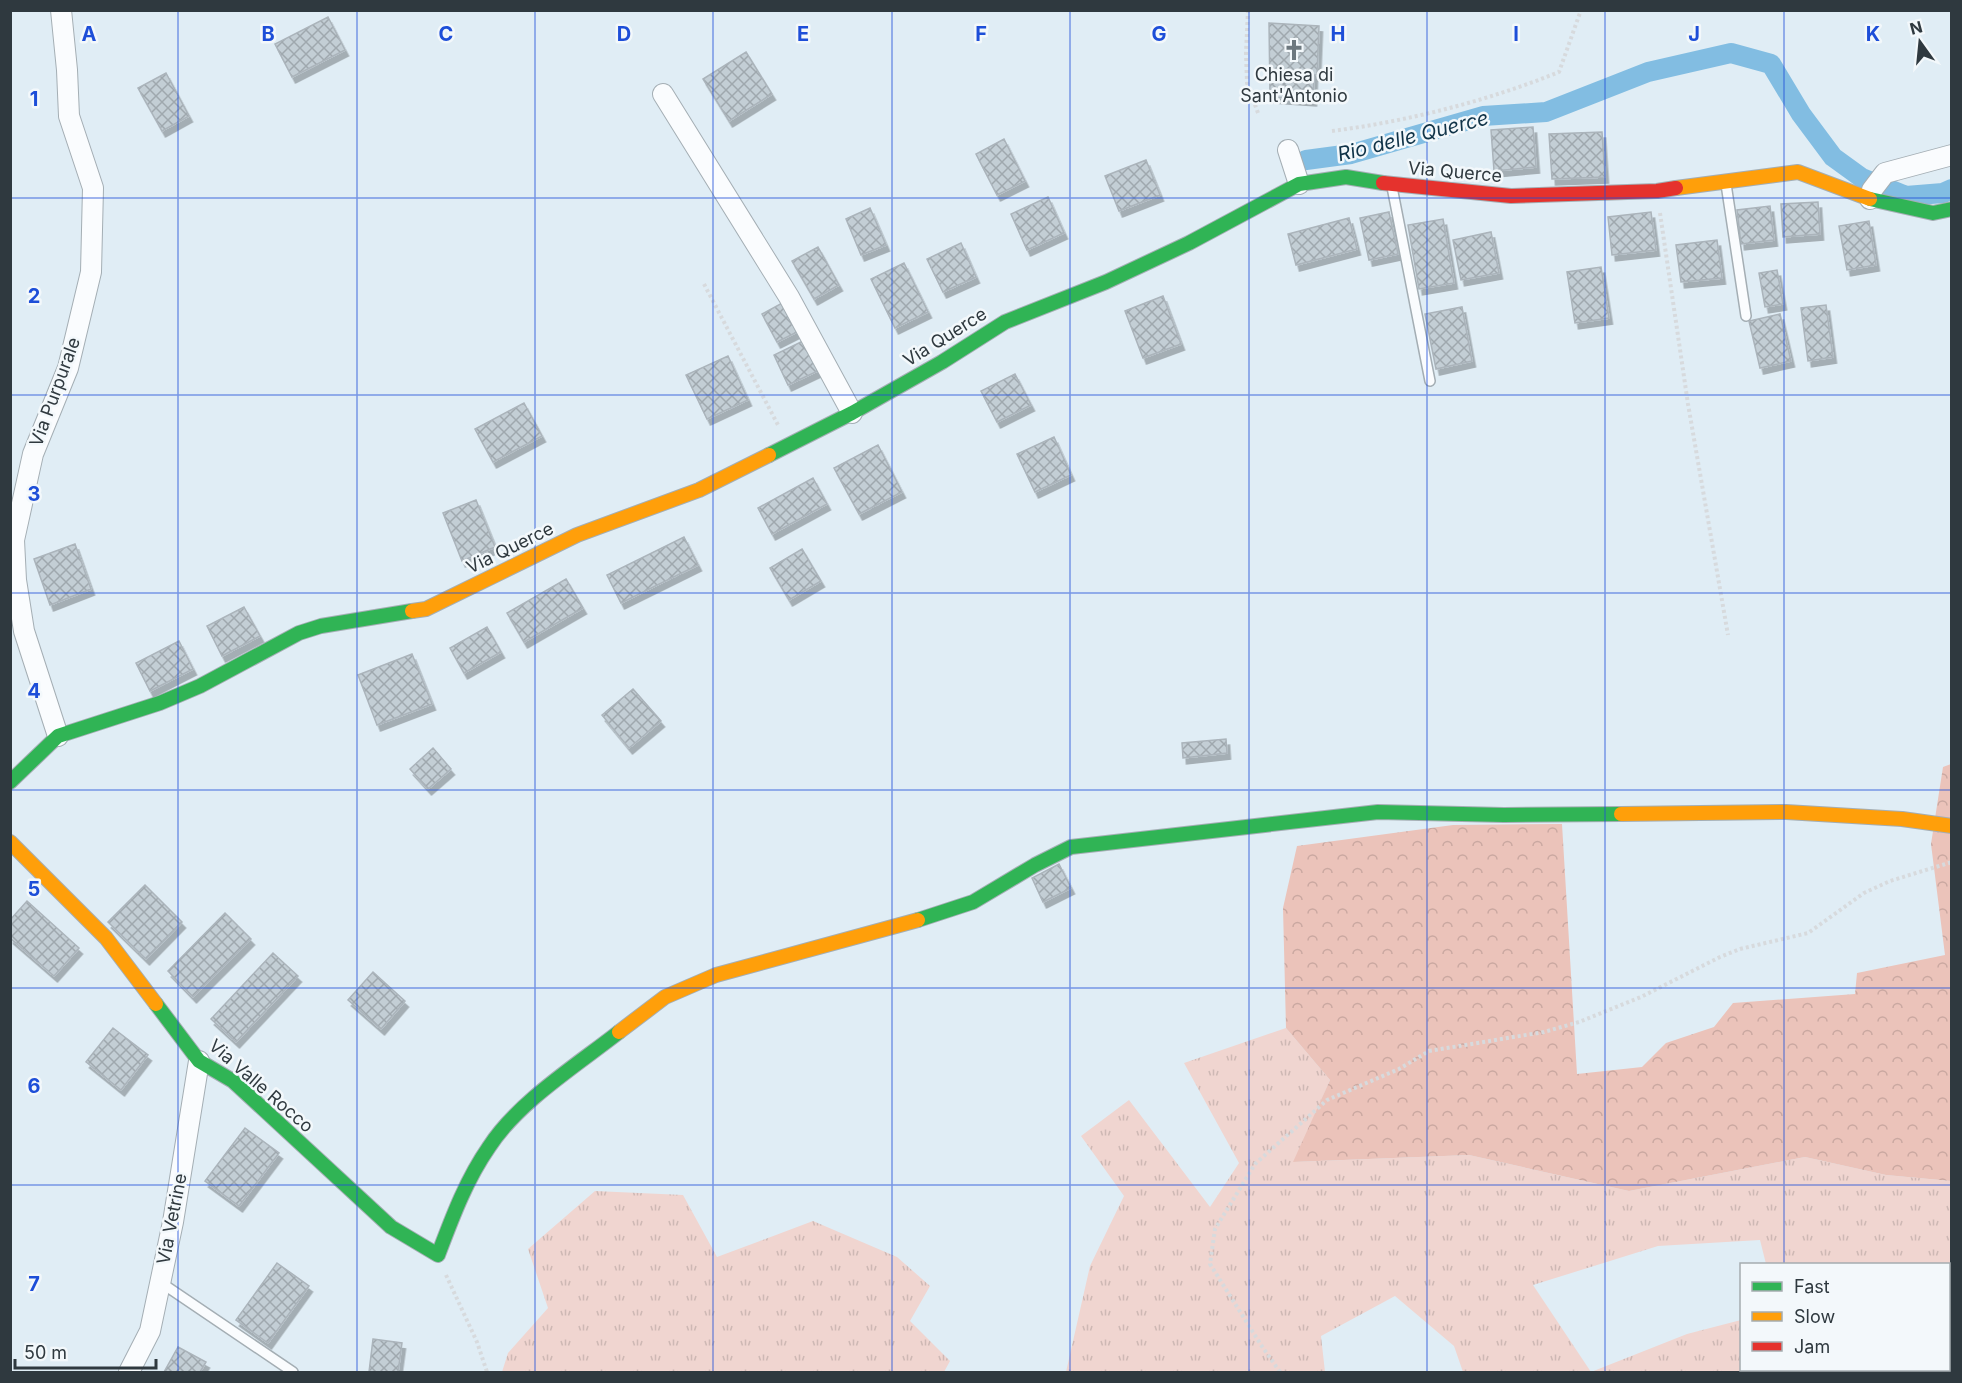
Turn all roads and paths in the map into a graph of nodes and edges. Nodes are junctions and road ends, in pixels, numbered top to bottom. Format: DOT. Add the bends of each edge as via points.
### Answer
graph roads {
  1 [pos="61,10"];
  2 [pos="1248,10"];
  3 [pos="1581,10"];
  4 [pos="663,94"];
  5 [pos="1258,112"];
  6 [pos="1332,131"];
  7 [pos="1288,150"];
  8 [pos="1952,155"];
  9 [pos="1725,182"];
  10 [pos="1299,184"];
  11 [pos="1392,184"];
  12 [pos="1656,191"];
  13 [pos="1871,195"];
  14 [pos="1952,208"];
  15 [pos="704,284"];
  16 [pos="1746,316"];
  17 [pos="1430,381"];
  18 [pos="852,413"];
  19 [pos="788,444"];
  20 [pos="1728,634"];
  21 [pos="58,736"];
  22 [pos="10,782"];
  23 [pos="1952,826"];
  24 [pos="10,842"];
  25 [pos="1952,862"];
  26 [pos="199,1060"];
  27 [pos="438,1255"];
  28 [pos="160,1282"];
  29 [pos="129,1372"];
  30 [pos="293,1372"];
  31 [pos="487,1372"];
  32 [pos="1280,1372"];
  1 -- 21 [label="street, Via Purpurale" via="69,116 93,188 91,272 68,368 33,454 14,540 24,631"];
  2 -- 5 [label="path" via="1247,83"];
  3 -- 6 [label="path" via="1559,72 1520,88 1383,124"];
  4 -- 18 [label="street" via="789,297"];
  7 -- 10 [label="street"];
  8 -- 13 [label="street" via="1885,173"];
  9 -- 12 [label="street, Via Querce"];
  9 -- 13 [label="street, Via Querce" via="1798,172"];
  9 -- 16 [label="lane"];
  10 -- 11 [label="street, Via Querce" via="1346,177"];
  10 -- 18 [label="street, Via Querce" via="1189,243 1005,322"];
  11 -- 12 [label="street, Via Querce" via="1511,196"];
  11 -- 17 [label="lane"];
  12 -- 20 [label="path"];
  13 -- 14 [label="street, Via Querce" via="1932,213"];
  15 -- 19 [label="path"];
  18 -- 19 [label="street, Via Querce"];
  19 -- 21 [label="street, Via Querce" via="699,490 556,544 426,609 299,633 200,686"];
  21 -- 22 [label="street, Via Querce"];
  23 -- 27 [label="street" via="1786,812 1378,812 1071,847 973,902 716,975 665,997 527,1103 489,1146 457,1205"];
  24 -- 26 [label="street, Via Valle Rocco" via="106,938"];
  25 -- 32 [label="path" via="1864,893 1808,933 1740,949 1579,1023 1429,1051 1399,1069 1327,1100 1255,1164 1215,1229 1210,1264"];
  26 -- 27 [label="street, Via Valle Rocco" via="233,1082 391,1227"];
  26 -- 28 [label="street, Via Vetrine"];
  27 -- 31 [label="path"];
  28 -- 29 [label="street, Via Vetrine" via="150,1331"];
  28 -- 30 [label="lane"];
}
